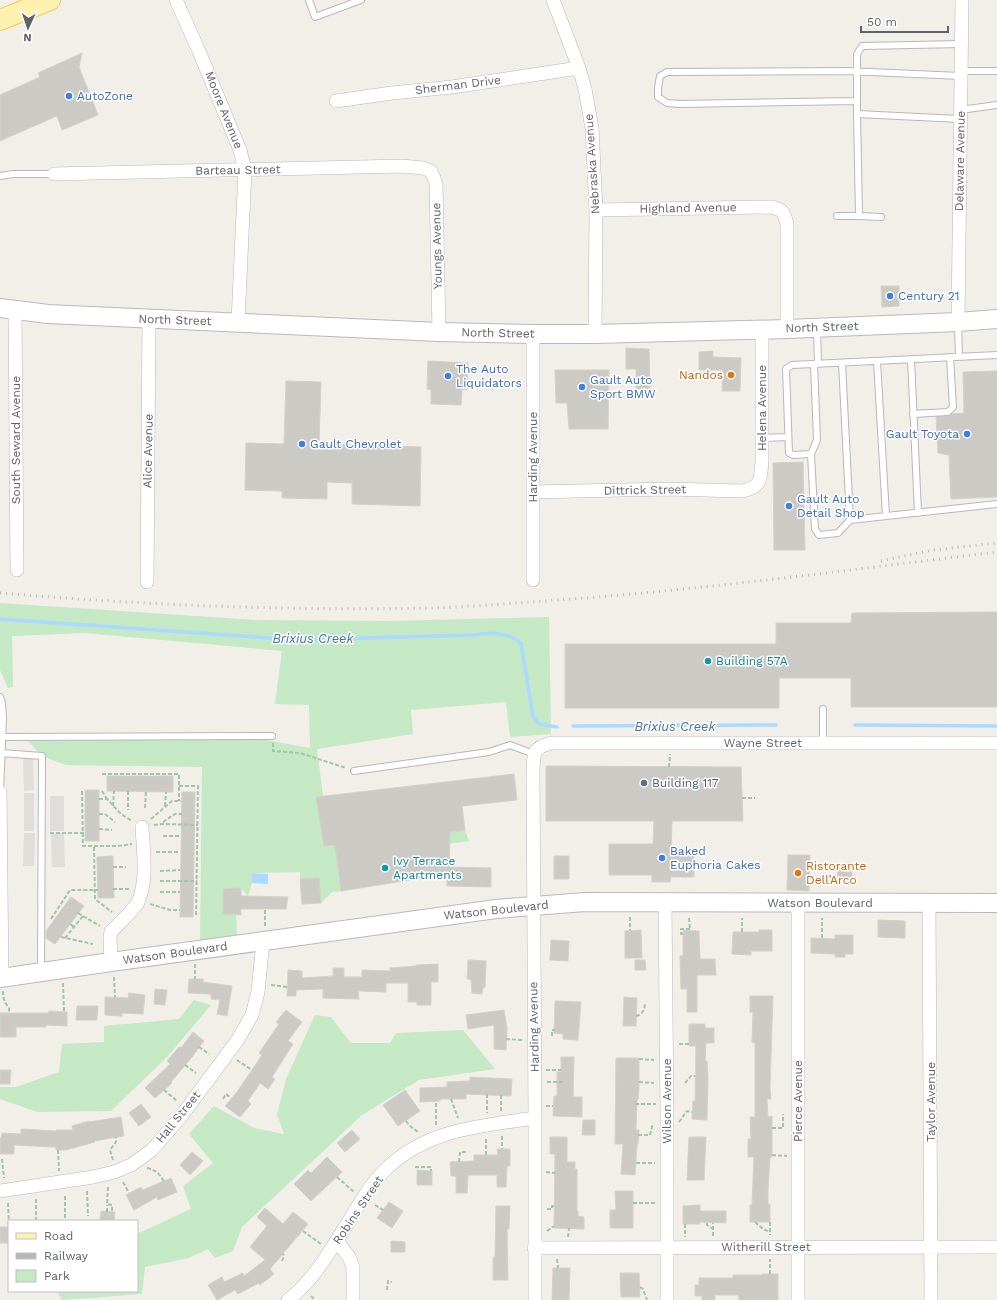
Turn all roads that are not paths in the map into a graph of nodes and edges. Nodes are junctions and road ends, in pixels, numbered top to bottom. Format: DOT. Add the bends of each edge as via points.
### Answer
graph roads {
  1 [pos="50,0"];
  2 [pos="176,0"];
  3 [pos="309,0"];
  4 [pos="361,0"];
  5 [pos="553,0"];
  6 [pos="962,0"];
  7 [pos="0,20"];
  8 [pos="961,44"];
  9 [pos="579,68"];
  10 [pos="856,71"];
  11 [pos="997,71"];
  12 [pos="961,73"];
  13 [pos="336,101"];
  14 [pos="856,101"];
  15 [pos="997,105"];
  16 [pos="857,114"];
  17 [pos="960,114"];
  18 [pos="423,168"];
  19 [pos="245,170"];
  20 [pos="54,174"];
  21 [pos="0,176"];
  22 [pos="596,210"];
  23 [pos="837,216"];
  24 [pos="859,216"];
  25 [pos="881,217"];
  26 [pos="8,309"];
  27 [pos="149,319"];
  28 [pos="997,319"];
  29 [pos="238,322"];
  30 [pos="958,322"];
  31 [pos="817,328"];
  32 [pos="762,329"];
  33 [pos="786,329"];
  34 [pos="439,332"];
  35 [pos="533,334"];
  36 [pos="596,334"];
  37 [pos="997,355"];
  38 [pos="950,357"];
  39 [pos="959,357"];
  40 [pos="911,359"];
  41 [pos="877,361"];
  42 [pos="842,363"];
  43 [pos="816,364"];
  44 [pos="913,414"];
  45 [pos="788,437"];
  46 [pos="762,438"];
  47 [pos="811,454"];
  48 [pos="756,486"];
  49 [pos="533,492"];
  50 [pos="997,504"];
  51 [pos="918,513"];
  52 [pos="886,516"];
  53 [pos="850,520"];
  54 [pos="18,570"];
  55 [pos="533,580"];
  56 [pos="147,582"];
  57 [pos="0,697"];
  58 [pos="822,709"];
  59 [pos="272,736"];
  60 [pos="2,737"];
  61 [pos="823,743"];
  62 [pos="997,743"];
  63 [pos="0,753"];
  64 [pos="534,754"];
  65 [pos="354,771"];
  66 [pos="0,792"];
  67 [pos="142,827"];
  68 [pos="665,902"];
  69 [pos="798,903"];
  70 [pos="929,903"];
  71 [pos="997,903"];
  72 [pos="533,905"];
  73 [pos="264,936"];
  74 [pos="112,968"];
  75 [pos="41,972"];
  76 [pos="2,982"];
  77 [pos="535,1118"];
  78 [pos="2,1186"];
  79 [pos="337,1241"];
  80 [pos="798,1247"];
  81 [pos="931,1247"];
  82 [pos="997,1247"];
  83 [pos="534,1248"];
  84 [pos="666,1248"];
  85 [pos="288,1300"];
  86 [pos="353,1300"];
  87 [pos="535,1300"];
  88 [pos="667,1300"];
  89 [pos="798,1300"];
  90 [pos="931,1300"];
  1 -- 7 [label="main road"];
  2 -- 19 [label="street, Moore Avenue" via="240,150"];
  3 -- 4 [label="lane" via="315,17"];
  5 -- 9 [label="street, Nebraska Avenue"];
  6 -- 8 [label="street, Delaware Avenue"];
  8 -- 10 [label="lane" via="862,46 857,54"];
  8 -- 12 [label="street, Delaware Avenue"];
  9 -- 13 [label="street, Sherman Drive"];
  9 -- 22 [label="street, Nebraska Avenue" via="592,128"];
  10 -- 12 [label="lane"];
  10 -- 14 [label="lane"];
  10 -- 14 [label="lane" via="667,72 660,76 658,97 667,103 680,104"];
  11 -- 12 [label="lane"];
  12 -- 17 [label="street, Delaware Avenue"];
  14 -- 16 [label="lane"];
  15 -- 17 [label="lane"];
  16 -- 17 [label="lane"];
  16 -- 24 [label="lane"];
  17 -- 30 [label="street, Delaware Avenue"];
  18 -- 19 [label="street, Barteau Street" via="402,166"];
  18 -- 34 [label="street, Youngs Avenue" via="431,171 436,183"];
  19 -- 20 [label="street, Barteau Street"];
  19 -- 29 [label="street, Moore Avenue"];
  20 -- 21 [label="lane"];
  22 -- 33 [label="street, Highland Avenue" via="770,207 779,209 784,213 787,224"];
  22 -- 36 [label="street, Nebraska Avenue"];
  23 -- 24 [label="lane"];
  24 -- 25 [label="lane"];
  26 -- 27 [label="street, North Street" via="48,314"];
  26 -- 54 [label="street, South Seward Avenue"];
  27 -- 29 [label="street, North Street"];
  27 -- 56 [label="street, Alice Avenue"];
  28 -- 30 [label="street, North Street"];
  29 -- 34 [label="street, North Street"];
  30 -- 31 [label="street, North Street"];
  30 -- 39 [label="lane"];
  31 -- 33 [label="street, North Street"];
  31 -- 43 [label="lane"];
  32 -- 33 [label="street, North Street"];
  32 -- 36 [label="street, North Street"];
  32 -- 46 [label="street, Helena Avenue"];
  34 -- 35 [label="street, North Street"];
  35 -- 36 [label="street, North Street"];
  35 -- 49 [label="street, Harding Avenue"];
  37 -- 39 [label="lane"];
  38 -- 39 [label="lane"];
  38 -- 40 [label="lane"];
  38 -- 44 [label="lane" via="953,407 948,412"];
  40 -- 41 [label="lane"];
  40 -- 44 [label="lane"];
  41 -- 42 [label="lane"];
  41 -- 52 [label="lane"];
  42 -- 43 [label="lane"];
  42 -- 53 [label="lane"];
  43 -- 45 [label="lane" via="792,365 786,369"];
  43 -- 47 [label="lane" via="818,440"];
  44 -- 51 [label="lane"];
  45 -- 46 [label="lane"];
  45 -- 47 [label="lane" via="789,453"];
  46 -- 48 [label="street, Helena Avenue" via="760,480"];
  47 -- 53 [label="lane" via="815,529 819,535 838,533"];
  48 -- 49 [label="street, Dittrick Street" via="742,491 667,489"];
  49 -- 55 [label="street, Harding Avenue"];
  50 -- 51 [label="lane"];
  51 -- 52 [label="lane"];
  52 -- 53 [label="lane"];
  57 -- 60 [label="lane"];
  58 -- 61 [label="lane"];
  59 -- 60 [label="lane"];
  60 -- 63 [label="lane"];
  61 -- 62 [label="street, Wayne Street"];
  61 -- 64 [label="street, Wayne Street" via="550,743 540,746"];
  63 -- 66 [label="lane"];
  63 -- 75 [label="lane" via="42,756"];
  64 -- 65 [label="lane" via="510,745 489,752"];
  64 -- 72 [label="street, Harding Avenue"];
  66 -- 76 [label="street"];
  67 -- 74 [label="street" via="143,886 138,902 111,932"];
  68 -- 69 [label="street, Watson Boulevard"];
  68 -- 72 [label="street, Watson Boulevard"];
  68 -- 84 [label="street, Wilson Avenue"];
  69 -- 70 [label="street, Watson Boulevard"];
  69 -- 80 [label="street, Pierce Avenue"];
  70 -- 71 [label="street, Watson Boulevard"];
  70 -- 81 [label="street, Taylor Avenue"];
  72 -- 73 [label="street, Watson Boulevard"];
  72 -- 77 [label="street, Harding Avenue"];
  73 -- 74 [label="street, Watson Boulevard"];
  73 -- 78 [label="street, Hall Street" via="258,992 252,1015 179,1119 152,1150 114,1172 93,1177"];
  74 -- 75 [label="street, Watson Boulevard"];
  75 -- 76 [label="street, Watson Boulevard"];
  77 -- 79 [label="street, Robins Street" via="434,1137 409,1150 381,1174"];
  77 -- 83 [label="street, Harding Avenue"];
  79 -- 85 [label="street, Robins Street" via="314,1274"];
  79 -- 86 [label="street" via="353,1267"];
  80 -- 81 [label="street, Witherill Street"];
  80 -- 84 [label="street, Witherill Street"];
  80 -- 89 [label="street, Pierce Avenue"];
  81 -- 82 [label="street, Witherill Street"];
  81 -- 90 [label="street, Taylor Avenue"];
  83 -- 84 [label="street, Witherill Street"];
  83 -- 87 [label="street, Harding Avenue"];
  84 -- 88 [label="street, Wilson Avenue"];
}
